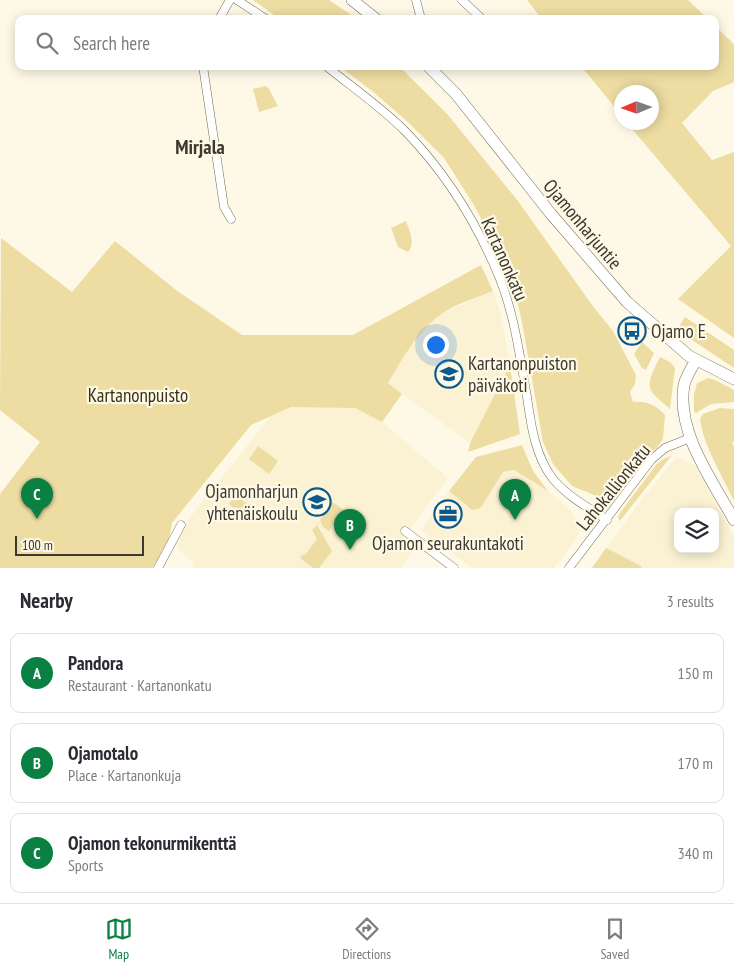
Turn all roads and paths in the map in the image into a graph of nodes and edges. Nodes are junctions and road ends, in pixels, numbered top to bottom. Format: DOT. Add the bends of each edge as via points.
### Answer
graph roads {
  1 [pos="230,0"];
  2 [pos="237,0"];
  3 [pos="352,0"];
  4 [pos="416,0"];
  5 [pos="462,0"];
  6 [pos="222,15"];
  7 [pos="260,15"];
  8 [pos="371,15"];
  9 [pos="420,15"];
  10 [pos="478,15"];
  11 [pos="204,70"];
  12 [pos="331,70"];
  13 [pos="432,70"];
  14 [pos="231,219"];
  15 [pos="696,360"];
  16 [pos="734,379"];
  17 [pos="690,438"];
  18 [pos="607,520"];
  19 [pos="734,520"];
  20 [pos="181,525"];
  21 [pos="405,530"];
  22 [pos="158,568"];
  23 [pos="454,568"];
  24 [pos="569,568"];
  1 -- 6 [label="street"];
  2 -- 7 [label="street"];
  3 -- 8 [label="main road"];
  4 -- 9 [label="street"];
  5 -- 10 [label="street"];
  11 -- 14 [label="street" via="224,207"];
  12 -- 18 [label="street, Kartanonkatu" via="404,130 444,177 472,222 500,279 510,308 534,437 545,466 565,491"];
  13 -- 15 [label="main road, Ojamonharjuntie" via="456,94 551,214 627,302"];
  15 -- 16 [label="main road, Ojamonharjuntie"];
  15 -- 17 [label="main road" via="684,383 682,403"];
  17 -- 18 [label="street, Lahokallionkatu" via="665,448 651,460"];
  17 -- 19 [label="main road"];
  18 -- 24 [label="street, Lahokallionkatu"];
  20 -- 22 [label="street"];
  21 -- 23 [label="street"];
}
